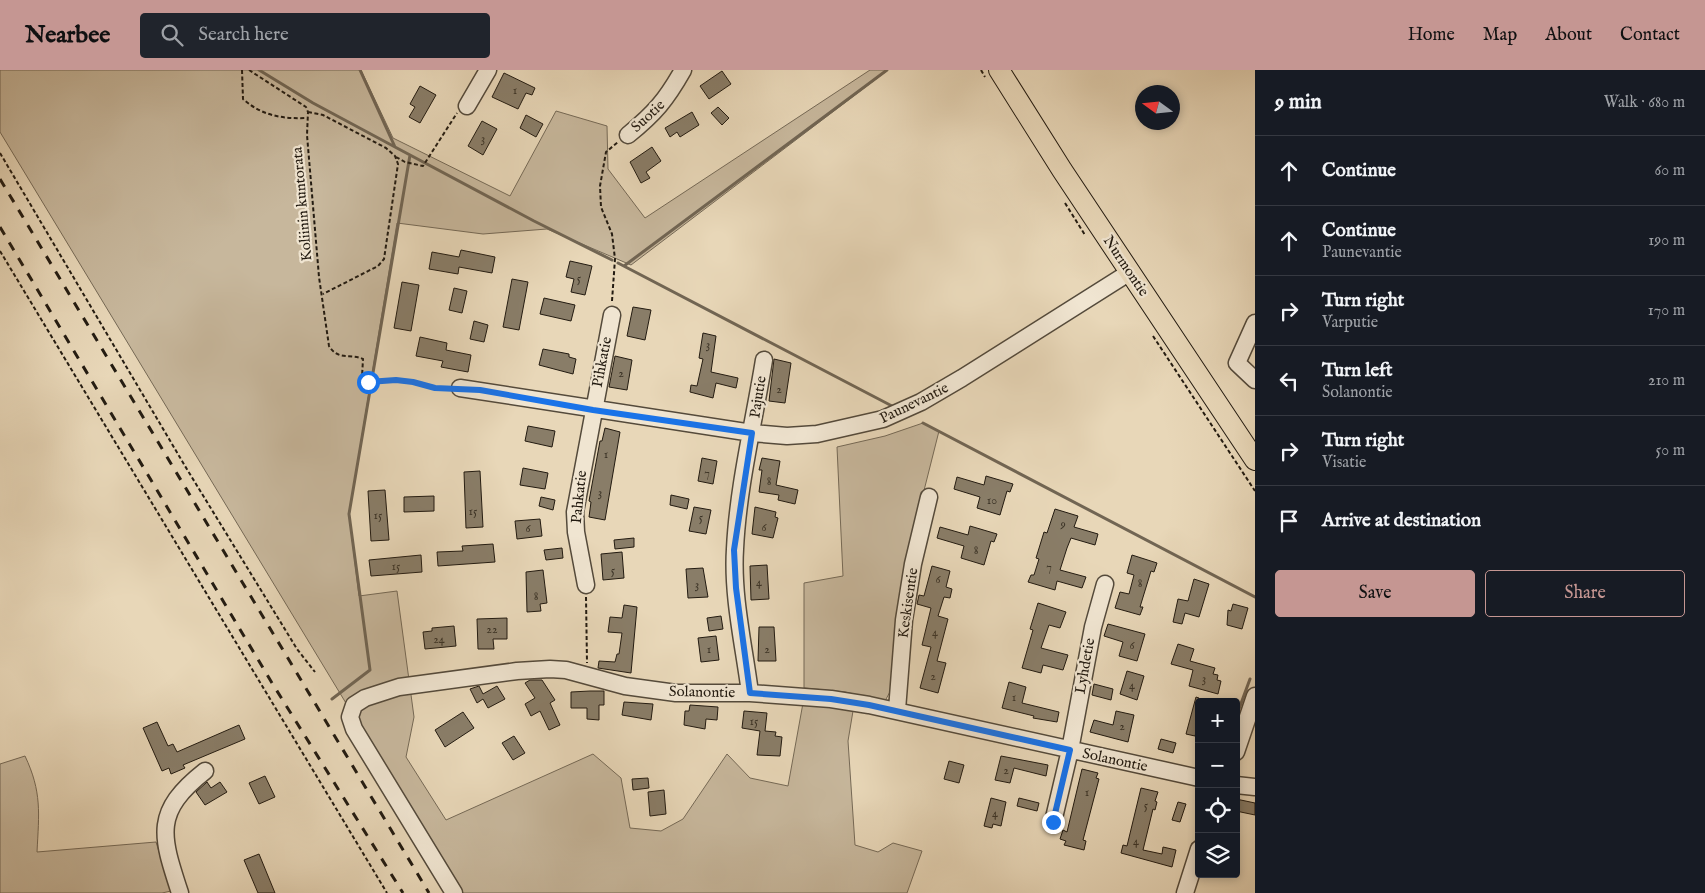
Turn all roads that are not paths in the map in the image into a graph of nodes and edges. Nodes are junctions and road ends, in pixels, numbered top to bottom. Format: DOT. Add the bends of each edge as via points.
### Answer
graph roads {
  1 [pos="488,70"];
  2 [pos="683,70"];
  3 [pos="999,70"];
  4 [pos="467,106"];
  5 [pos="628,134"];
  6 [pos="1130,272"];
  7 [pos="612,315"];
  8 [pos="1255,323"];
  9 [pos="764,360"];
  10 [pos="1255,380"];
  11 [pos="460,388"];
  12 [pos="593,410"];
  13 [pos="752,433"];
  14 [pos="1255,460"];
  15 [pos="929,497"];
  16 [pos="1105,584"];
  17 [pos="586,585"];
  18 [pos="750,693"];
  19 [pos="1255,696"];
  20 [pos="897,710"];
  21 [pos="1239,743"];
  22 [pos="1070,750"];
  23 [pos="205,771"];
  24 [pos="1195,777"];
  25 [pos="1240,785"];
  26 [pos="1255,787"];
  27 [pos="1053,822"];
  28 [pos="1195,862"];
  29 [pos="180,893"];
  30 [pos="454,893"];
  31 [pos="1185,893"];
  1 -- 4 [label="street"];
  2 -- 5 [label="street, Suotie" via="667,98 648,119"];
  3 -- 6 [label="main road, Nurmontie"];
  6 -- 13 [label="street, Paunevantie" via="962,378 884,419 817,434"];
  6 -- 14 [label="main road, Nurmontie"];
  7 -- 12 [label="street, Pihkatie"];
  8 -- 10 [label="street" via="1237,362"];
  9 -- 13 [label="street, Pajutie"];
  11 -- 12 [label="street, Paunevantie"];
  12 -- 13 [label="street, Paunevantie"];
  12 -- 17 [label="street, Pahkatie" via="575,512"];
  13 -- 18 [label="street, Pajutie" via="734,550"];
  15 -- 20 [label="street, Keskisentie" via="913,564"];
  16 -- 22 [label="street, Lyhdetie" via="1093,627"];
  18 -- 20 [label="street, Solanontie" via="831,699"];
  18 -- 30 [label="street, Solanontie" via="676,693 625,686 566,670 517,670 399,686 354,704 350,717 354,729"];
  19 -- 21 [label="street"];
  20 -- 22 [label="street, Solanontie"];
  22 -- 24 [label="street, Solanontie"];
  22 -- 27 [label="street, Lyhdetie"];
  23 -- 29 [label="street" via="183,788 168,814 165,834 168,856"];
  25 -- 26 [label="street"];
  28 -- 31 [label="street"];
}
